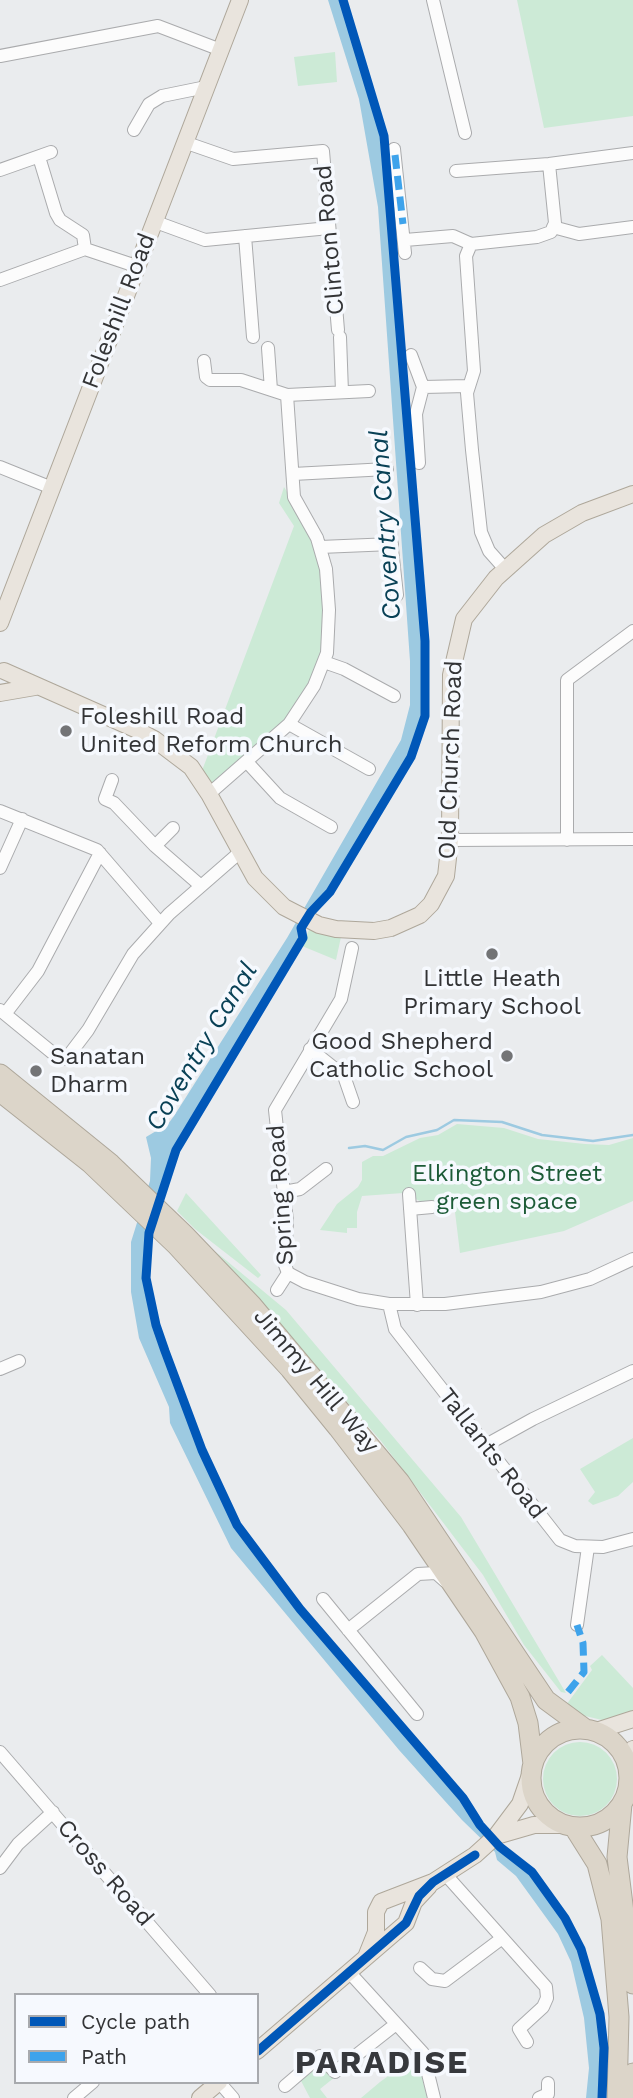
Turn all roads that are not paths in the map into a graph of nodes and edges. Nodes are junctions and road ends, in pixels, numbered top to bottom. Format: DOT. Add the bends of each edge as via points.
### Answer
graph roads {
  1 [pos="240,0"];
  2 [pos="433,0"];
  3 [pos="221,50"];
  4 [pos="0,56"];
  5 [pos="206,87"];
  6 [pos="134,130"];
  7 [pos="465,133"];
  8 [pos="184,142"];
  9 [pos="394,149"];
  10 [pos="633,153"];
  11 [pos="549,164"];
  12 [pos="0,170"];
  13 [pos="456,171"];
  14 [pos="153,221"];
  15 [pos="553,227"];
  16 [pos="633,227"];
  17 [pos="329,228"];
  18 [pos="245,236"];
  19 [pos="471,244"];
  20 [pos="85,249"];
  21 [pos="136,266"];
  22 [pos="0,280"];
  23 [pos="253,337"];
  24 [pos="268,348"];
  25 [pos="411,355"];
  26 [pos="204,361"];
  27 [pos="468,386"];
  28 [pos="423,387"];
  29 [pos="271,390"];
  30 [pos="369,391"];
  31 [pos="342,392"];
  32 [pos="287,395"];
  33 [pos="419,463"];
  34 [pos="0,467"];
  35 [pos="387,469"];
  36 [pos="293,474"];
  37 [pos="52,488"];
  38 [pos="633,494"];
  39 [pos="389,521"];
  40 [pos="392,544"];
  41 [pos="320,547"];
  42 [pos="505,569"];
  43 [pos="397,595"];
  44 [pos="0,623"];
  45 [pos="633,631"];
  46 [pos="324,663"];
  47 [pos="2,666"];
  48 [pos="37,687"];
  49 [pos="0,693"];
  50 [pos="394,694"];
  51 [pos="289,724"];
  52 [pos="247,762"];
  53 [pos="369,769"];
  54 [pos="112,780"];
  55 [pos="209,794"];
  56 [pos="0,811"];
  57 [pos="22,819"];
  58 [pos="331,827"];
  59 [pos="173,828"];
  60 [pos="633,839"];
  61 [pos="450,840"];
  62 [pos="567,840"];
  63 [pos="155,846"];
  64 [pos="239,852"];
  65 [pos="100,853"];
  66 [pos="0,868"];
  67 [pos="201,886"];
  68 [pos="160,923"];
  69 [pos="352,948"];
  70 [pos="2,1012"];
  71 [pos="310,1049"];
  72 [pos="0,1074"];
  73 [pos="0,1092"];
  74 [pos="353,1102"];
  75 [pos="326,1168"];
  76 [pos="284,1192"];
  77 [pos="409,1194"];
  78 [pos="137,1198"];
  79 [pos="432,1207"];
  80 [pos="410,1209"];
  81 [pos="165,1224"];
  82 [pos="633,1259"];
  83 [pos="288,1273"];
  84 [pos="276,1290"];
  85 [pos="389,1304"];
  86 [pos="417,1305"];
  87 [pos="19,1361"];
  88 [pos="0,1369"];
  89 [pos="633,1371"];
  90 [pos="486,1446"];
  91 [pos="412,1525"];
  92 [pos="633,1539"];
  93 [pos="588,1547"];
  94 [pos="418,1574"];
  95 [pos="323,1599"];
  96 [pos="478,1622"];
  97 [pos="577,1625"];
  98 [pos="348,1630"];
  99 [pos="417,1714"];
  100 [pos="633,1720"];
  101 [pos="590,1730"];
  102 [pos="0,1752"];
  103 [pos="630,1761"];
  104 [pos="532,1768"];
  105 [pos="626,1800"];
  106 [pos="53,1812"];
  107 [pos="568,1827"];
  108 [pos="496,1836"];
  109 [pos="0,1868"];
  110 [pos="440,1878"];
  111 [pos="612,1878"];
  112 [pos="398,1896"];
  113 [pos="410,1910"];
  114 [pos="378,1919"];
  115 [pos="398,1928"];
  116 [pos="501,1939"];
  117 [pos="366,1957"];
  118 [pos="420,1968"];
  119 [pos="349,1972"];
  120 [pos="633,1984"];
  121 [pos="203,1992"];
  122 [pos="397,2024"];
  123 [pos="527,2042"];
  124 [pos="259,2049"];
  125 [pos="633,2073"];
  126 [pos="548,2083"];
  127 [pos="91,2084"];
  128 [pos="217,2084"];
  129 [pos="221,2084"];
  130 [pos="285,2086"];
  131 [pos="74,2098"];
  132 [pos="200,2098"];
  133 [pos="233,2098"];
  134 [pos="434,2098"];
  135 [pos="540,2098"];
  136 [pos="617,2098"];
  137 [pos="631,2098"];
  1 -- 3 [label="main road, Foleshill Road"];
  2 -- 7 [label="street"];
  3 -- 4 [label="street" via="158,26"];
  3 -- 5 [label="main road, Foleshill Road"];
  5 -- 6 [label="street" via="162,96 149,104"];
  5 -- 8 [label="main road, Foleshill Road"];
  8 -- 14 [label="main road, Foleshill Road"];
  8 -- 17 [label="street, Clinton Road" via="233,159 323,151"];
  9 -- 19 [label="street" via="405,247 453,236"];
  10 -- 11 [label="street"];
  11 -- 13 [label="street"];
  11 -- 15 [label="street"];
  12 -- 20 [label="street" via="45,155 56,213 83,235"];
  14 -- 18 [label="street" via="201,239"];
  14 -- 21 [label="main road, Foleshill Road"];
  15 -- 16 [label="street" via="579,234"];
  15 -- 19 [label="street" via="545,236"];
  17 -- 18 [label="street"];
  17 -- 31 [label="street, Clinton Road"];
  18 -- 23 [label="street"];
  19 -- 27 [label="street" via="466,256 474,371"];
  20 -- 21 [label="street"];
  20 -- 22 [label="street"];
  21 -- 37 [label="main road, Foleshill Road"];
  24 -- 29 [label="street"];
  25 -- 28 [label="street"];
  26 -- 29 [label="street" via="210,380 242,380"];
  27 -- 28 [label="street"];
  27 -- 42 [label="street" via="481,532 489,551"];
  28 -- 33 [label="street" via="416,414"];
  29 -- 32 [label="street"];
  30 -- 31 [label="street"];
  31 -- 32 [label="street"];
  32 -- 36 [label="street"];
  34 -- 37 [label="street"];
  35 -- 36 [label="street"];
  36 -- 41 [label="street" via="296,502"];
  37 -- 44 [label="main road, Foleshill Road"];
  38 -- 42 [label="main road, Old Church Road" via="560,525"];
  39 -- 40 [label="street"];
  40 -- 41 [label="street"];
  40 -- 43 [label="street"];
  41 -- 46 [label="street" via="329,610"];
  42 -- 61 [label="main road, Old Church Road" via="472,605 456,644 450,690"];
  45 -- 62 [label="street" via="567,680"];
  46 -- 50 [label="street"];
  46 -- 51 [label="street"];
  47 -- 48 [label="main road, Old Church Road"];
  47 -- 49 [label="main road" via="6,680"];
  48 -- 49 [label="main road"];
  48 -- 55 [label="main road, Old Church Road" via="154,739 191,767"];
  51 -- 52 [label="street"];
  51 -- 53 [label="street"];
  52 -- 55 [label="street"];
  52 -- 58 [label="street" via="280,798"];
  54 -- 63 [label="street" via="105,799"];
  55 -- 64 [label="main road, Old Church Road"];
  56 -- 57 [label="street"];
  57 -- 65 [label="street"];
  57 -- 66 [label="street"];
  59 -- 63 [label="street"];
  60 -- 62 [label="street"];
  61 -- 62 [label="street"];
  61 -- 64 [label="main road, Old Church Road" via="446,876 431,904 406,923 383,929 347,931 300,916 274,898"];
  63 -- 67 [label="street"];
  64 -- 67 [label="street"];
  65 -- 68 [label="street"];
  65 -- 70 [label="street" via="38,971"];
  67 -- 68 [label="street"];
  68 -- 70 [label="street" via="133,954 88,1030 63,1059"];
  69 -- 71 [label="street, Spring Road" via="341,999"];
  71 -- 74 [label="street" via="344,1076"];
  71 -- 76 [label="street, Spring Road" via="275,1110"];
  72 -- 78 [label="highway, Jimmy Hill Way"];
  73 -- 78 [label="highway, Jimmy Hill Way"];
  75 -- 76 [label="street" via="300,1189"];
  76 -- 83 [label="street, Spring Road"];
  77 -- 80 [label="street"];
  78 -- 81 [label="highway, Jimmy Hill Way"];
  79 -- 80 [label="street"];
  80 -- 86 [label="street"];
  81 -- 91 [label="highway, Jimmy Hill Way" via="290,1369"];
  81 -- 101 [label="highway, Jimmy Hill Way" via="260,1314 400,1482 546,1700"];
  82 -- 86 [label="street" via="590,1279 541,1292"];
  83 -- 84 [label="street, Spring Road"];
  83 -- 85 [label="street" via="338,1294"];
  85 -- 86 [label="street"];
  85 -- 90 [label="street, Tallants Road" via="394,1329"];
  87 -- 88 [label="street"];
  89 -- 90 [label="street"];
  90 -- 93 [label="street, Tallants Road" via="560,1540"];
  91 -- 94 [label="street, Jimmy Hill Way" via="424,1558"];
  91 -- 96 [label="highway, Jimmy Hill Way"];
  92 -- 93 [label="street, Tallants Road"];
  93 -- 97 [label="street"];
  94 -- 96 [label="street, Jimmy Hill Way" via="429,1572 443,1578"];
  94 -- 98 [label="street"];
  95 -- 98 [label="street"];
  96 -- 104 [label="highway, Jimmy Hill Way" via="520,1697 528,1723"];
  98 -- 99 [label="street"];
  100 -- 101 [label="main road"];
  101 -- 103 [label="highway" via="614,1742"];
  101 -- 104 [label="highway" via="573,1730 548,1741"];
  102 -- 106 [label="street, Cross Road"];
  103 -- 105 [label="highway"];
  104 -- 107 [label="highway" via="532,1792 537,1801"];
  104 -- 108 [label="main road" via="520,1804"];
  105 -- 107 [label="highway" via="598,1825"];
  105 -- 111 [label="highway"];
  106 -- 109 [label="street"];
  106 -- 121 [label="street, Cross Road"];
  107 -- 108 [label="main road" via="534,1825"];
  107 -- 111 [label="highway"];
  108 -- 110 [label="main road"];
  110 -- 112 [label="main road"];
  110 -- 113 [label="main road"];
  110 -- 116 [label="street"];
  111 -- 120 [label="highway"];
  111 -- 136 [label="highway"];
  112 -- 113 [label="main road"];
  112 -- 114 [label="main road" via="380,1902"];
  113 -- 115 [label="main road" via="406,1923"];
  114 -- 115 [label="main road" via="386,1927"];
  114 -- 117 [label="main road"];
  115 -- 117 [label="main road"];
  116 -- 118 [label="street" via="445,1981 432,1979"];
  116 -- 123 [label="street" via="546,1987 543,2007 519,2029"];
  117 -- 119 [label="main road"];
  119 -- 122 [label="street"];
  119 -- 124 [label="main road"];
  122 -- 130 [label="street" via="335,2072 320,2056"];
  122 -- 134 [label="street" via="423,2053"];
  125 -- 137 [label="highway"];
  126 -- 135 [label="street" via="548,2094"];
  127 -- 131 [label="street"];
  128 -- 132 [label="main road"];
  129 -- 133 [label="street"];
}
